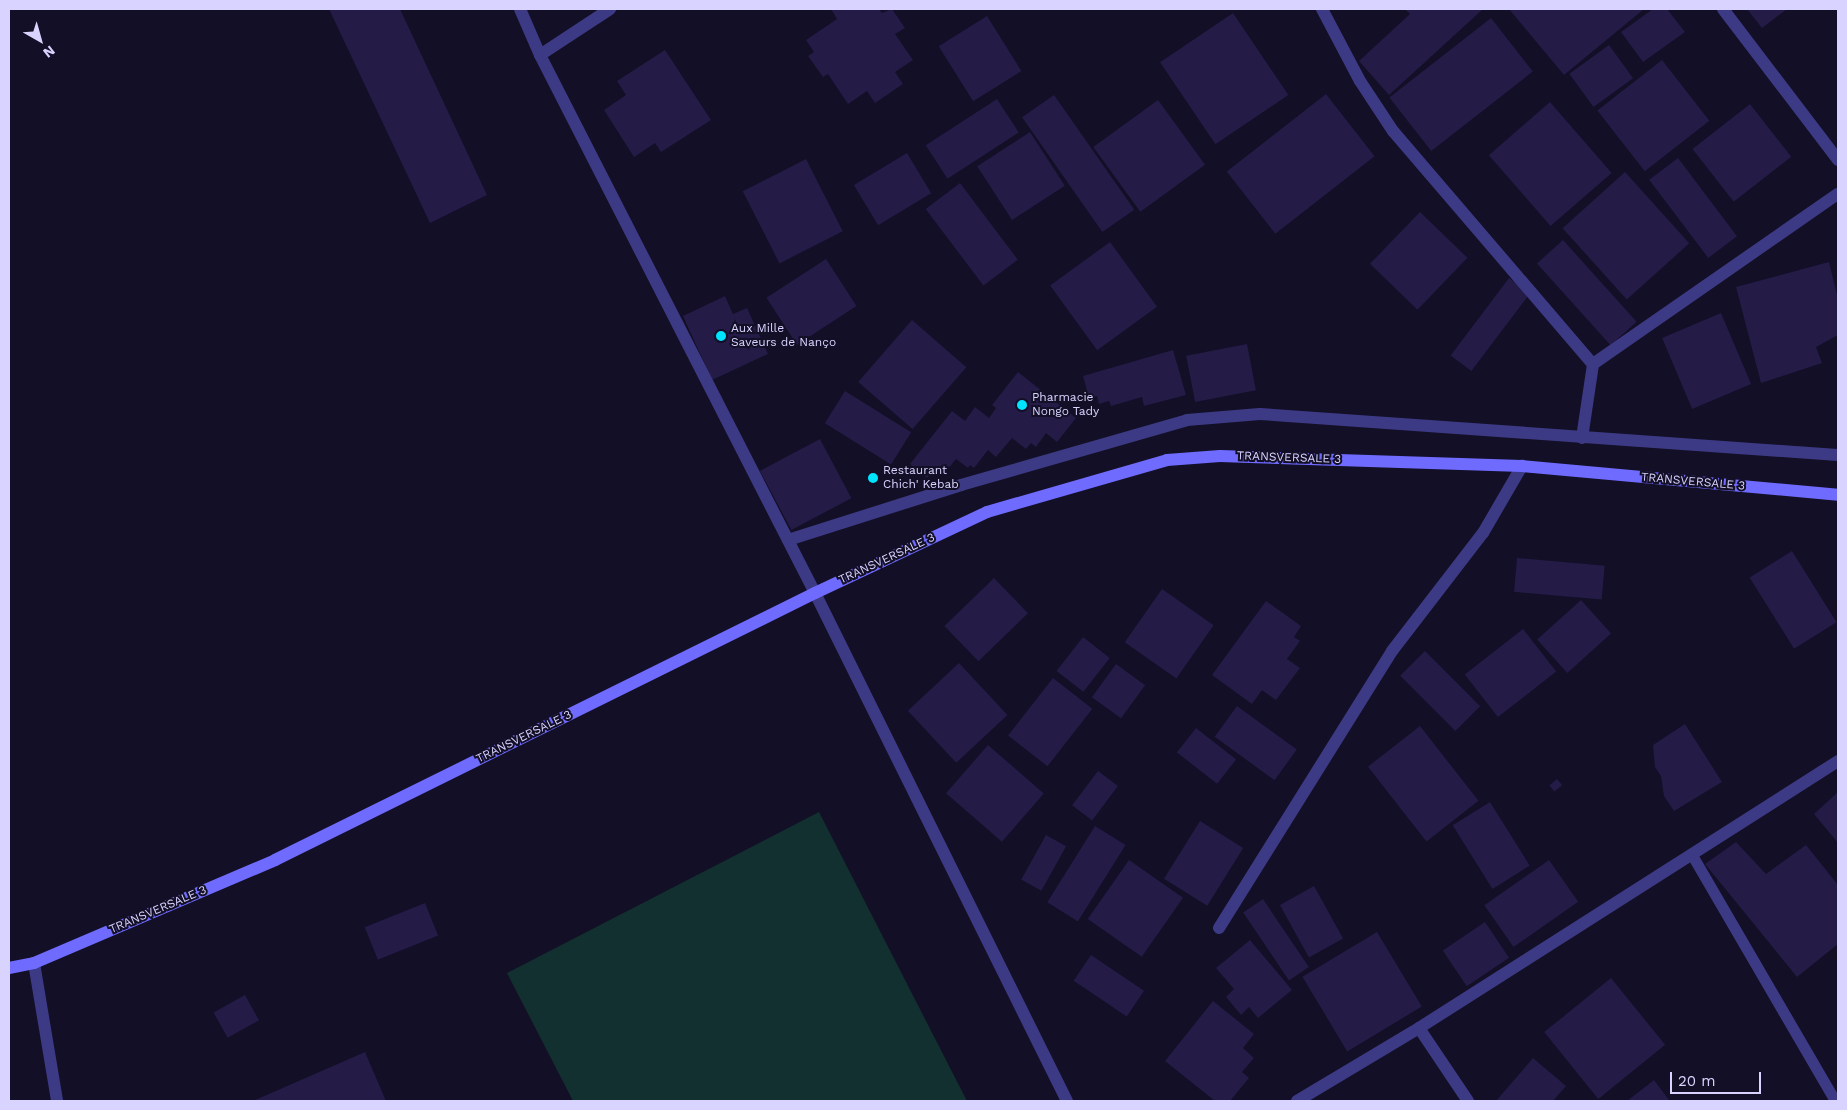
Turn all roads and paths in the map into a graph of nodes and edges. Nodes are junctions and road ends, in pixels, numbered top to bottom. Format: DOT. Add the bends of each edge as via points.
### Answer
graph roads {
  1 [pos="520,9"];
  2 [pos="610,9"];
  3 [pos="1322,9"];
  4 [pos="1723,9"];
  5 [pos="540,55"];
  6 [pos="1838,160"];
  7 [pos="1838,194"];
  8 [pos="1594,364"];
  9 [pos="1582,438"];
  10 [pos="1838,455"];
  11 [pos="1522,466"];
  12 [pos="1838,495"];
  13 [pos="788,540"];
  14 [pos="815,593"];
  15 [pos="1838,761"];
  16 [pos="1692,855"];
  17 [pos="1219,928"];
  18 [pos="34,963"];
  19 [pos="9,968"];
  20 [pos="1419,1028"];
  21 [pos="57,1101"];
  22 [pos="1067,1101"];
  23 [pos="1298,1101"];
  24 [pos="1468,1101"];
  25 [pos="1835,1101"];
  1 -- 5 [label="street"];
  2 -- 5 [label="street"];
  3 -- 8 [label="street" via="1360,81 1393,130"];
  4 -- 6 [label="street"];
  5 -- 13 [label="street"];
  7 -- 8 [label="street"];
  8 -- 9 [label="street"];
  9 -- 10 [label="street"];
  9 -- 13 [label="street" via="1260,414 1187,420 962,485"];
  11 -- 12 [label="main road, TRANSVERSALE 3"];
  11 -- 14 [label="main road, TRANSVERSALE 3" via="1220,456 1167,460 988,512"];
  11 -- 17 [label="street" via="1483,533 1392,651"];
  13 -- 14 [label="street"];
  14 -- 18 [label="main road, TRANSVERSALE 3" via="275,860"];
  14 -- 22 [label="street"];
  15 -- 16 [label="street"];
  16 -- 20 [label="street"];
  16 -- 25 [label="lane"];
  18 -- 19 [label="main road, TRANSVERSALE 3"];
  18 -- 21 [label="street"];
  20 -- 23 [label="street"];
  20 -- 24 [label="street"];
}
